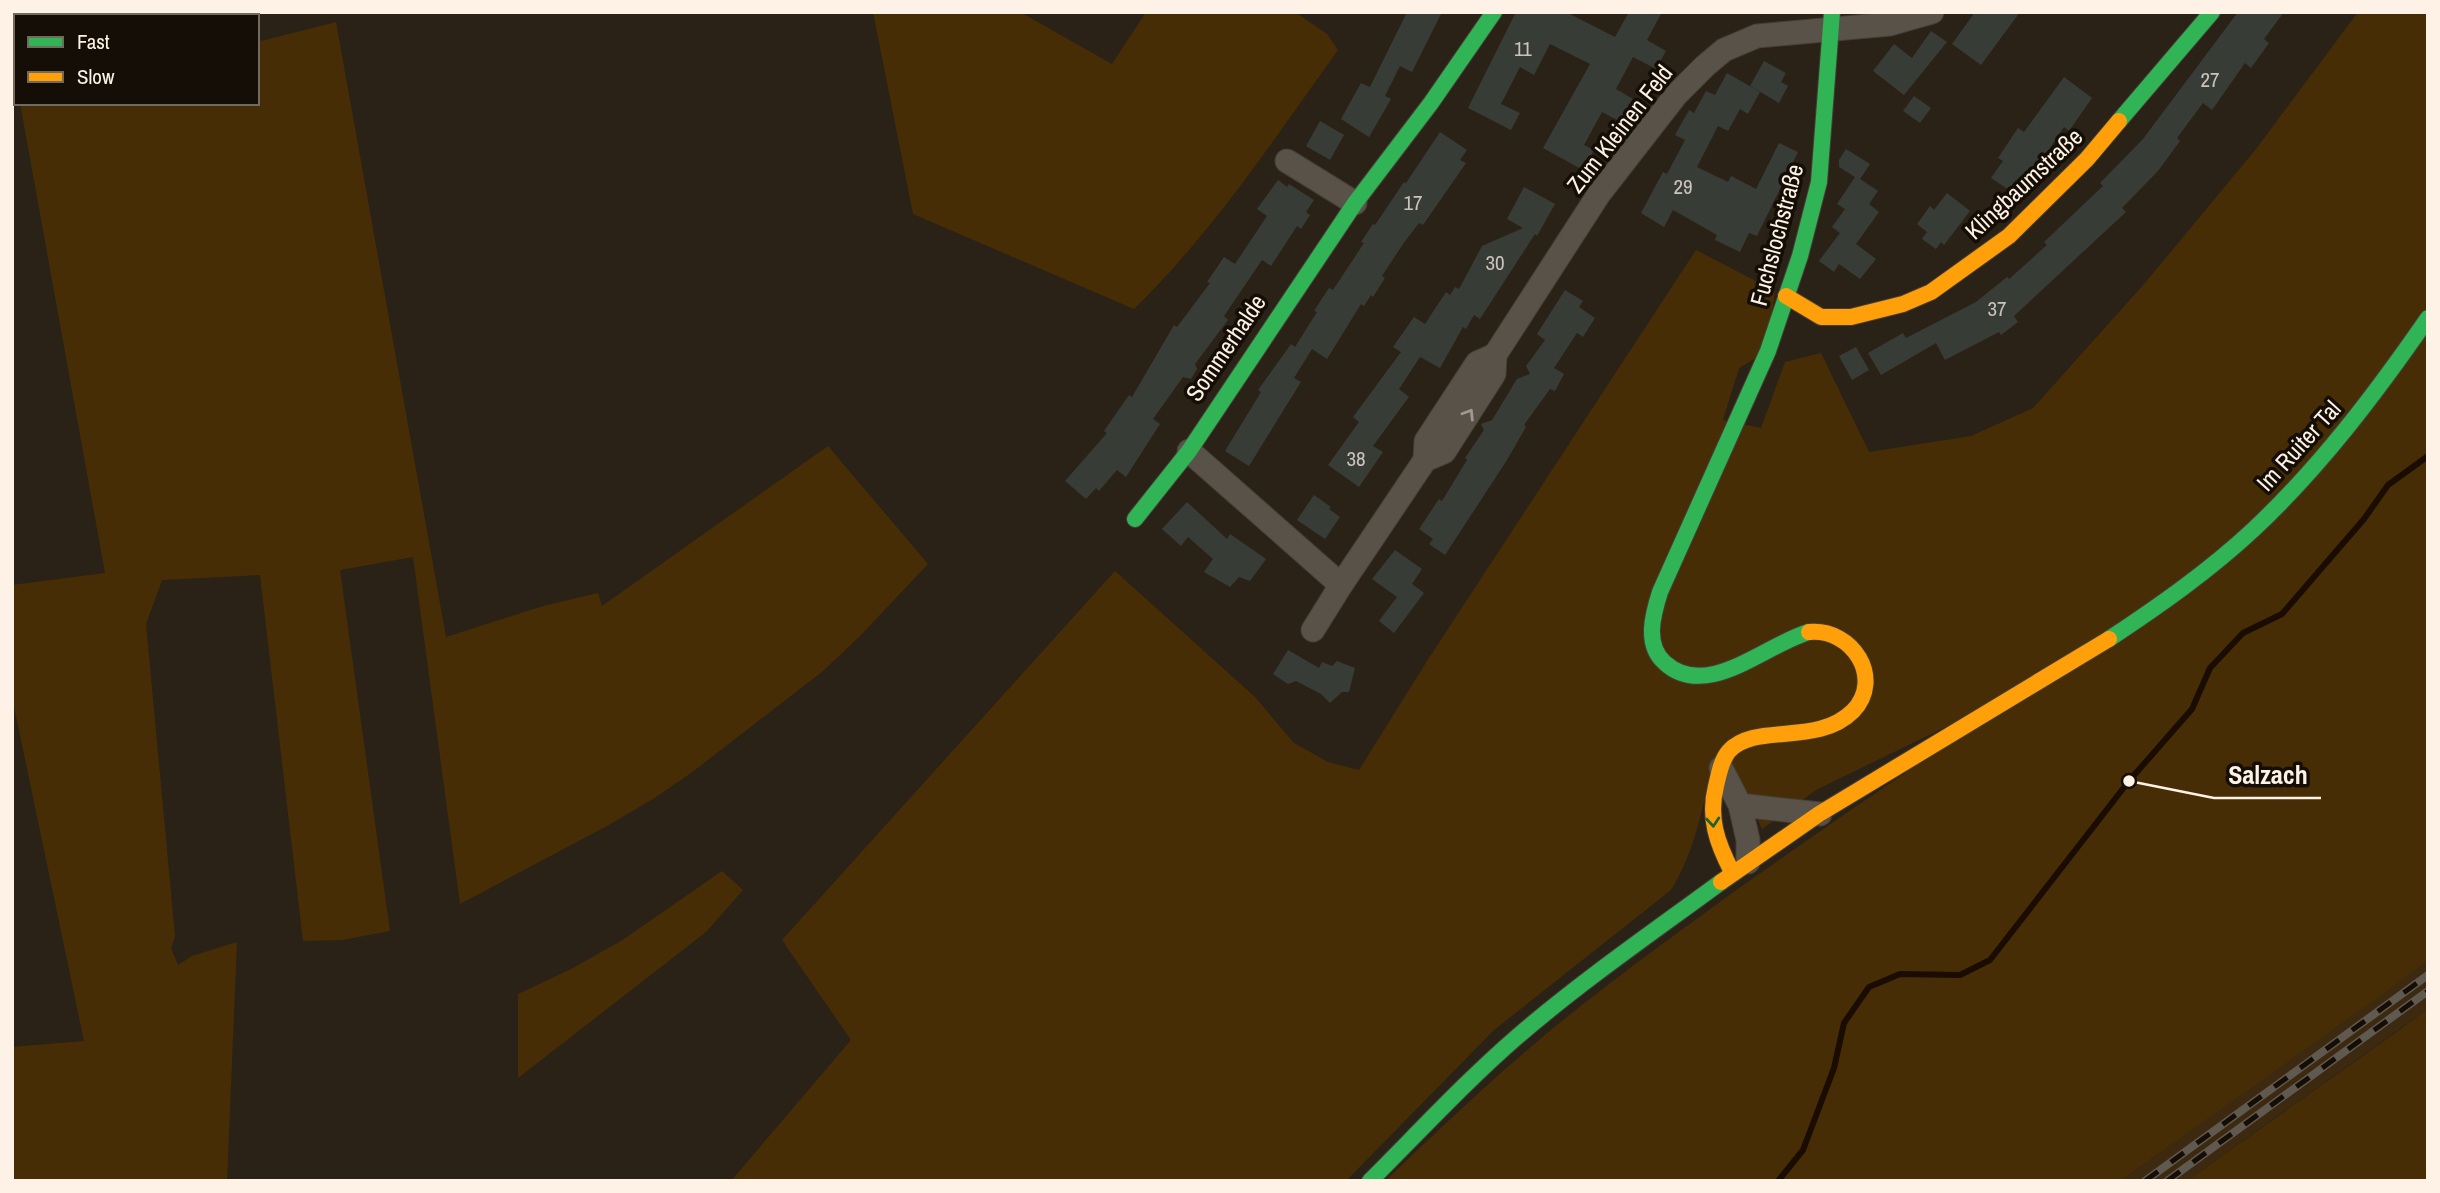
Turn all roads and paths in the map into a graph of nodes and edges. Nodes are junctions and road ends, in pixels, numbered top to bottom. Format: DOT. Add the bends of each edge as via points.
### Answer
graph roads {
  1 [pos="1494,12"];
  2 [pos="1932,12"];
  3 [pos="2212,12"];
  4 [pos="1831,21"];
  5 [pos="1287,161"];
  6 [pos="1356,203"];
  7 [pos="1786,296"];
  8 [pos="2428,318"];
  9 [pos="1189,451"];
  10 [pos="1135,519"];
  11 [pos="1341,584"];
  12 [pos="1313,630"];
  13 [pos="1721,768"];
  14 [pos="1740,805"];
  15 [pos="1819,814"];
  16 [pos="1740,867"];
  17 [pos="1370,1181"];
  1 -- 6 [label="street, Sommerhalde"];
  2 -- 4 [label="street, Zum Kleinen Feld" via="1890,24"];
  3 -- 7 [label="street, Klingbaumstraße" via="2087,159 2009,236 1931,292 1851,317 1821,317"];
  4 -- 7 [label="street, Fuchslochstraße" via="1819,183"];
  4 -- 11 [label="street, Zum Kleinen Feld" via="1757,36 1724,50 1675,95 1599,194 1495,355 1494,374 1444,452 1425,460"];
  5 -- 6 [label="street"];
  6 -- 9 [label="street, Sommerhalde"];
  7 -- 13 [label="street, Fuchslochstraße" via="1768,351 1654,609 1651,635 1659,661 1696,677 1736,667 1793,638 1822,630 1852,646 1860,658 1864,693 1838,724 1823,731 1739,744 1725,756"];
  8 -- 15 [label="street, Im Ruiter Tal" via="2320,461 2284,500 2185,586 2105,642"];
  9 -- 10 [label="street, Sommerhalde"];
  9 -- 11 [label="street"];
  11 -- 12 [label="street, Zum Kleinen Feld"];
  13 -- 14 [label="street"];
  13 -- 16 [label="street, one-way" via="1711,826 1718,846"];
  14 -- 15 [label="street"];
  14 -- 16 [label="street" via="1748,840"];
  15 -- 16 [label="street, Im Ruiter Tal"];
  16 -- 17 [label="street, Im Ruiter Tal" via="1503,1049"];
}
